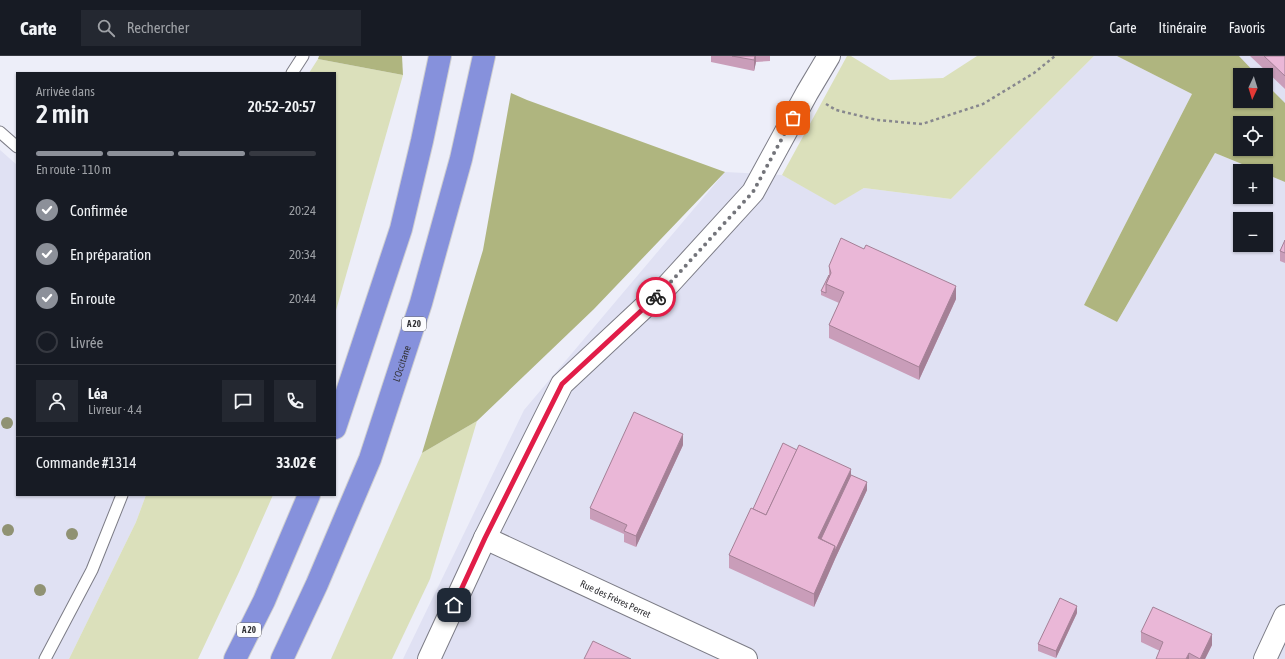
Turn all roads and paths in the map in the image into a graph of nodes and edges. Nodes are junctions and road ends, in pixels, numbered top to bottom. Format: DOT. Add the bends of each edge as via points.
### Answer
graph roads {
  1 [pos="304,56"];
  2 [pos="440,56"];
  3 [pos="484,56"];
  4 [pos="830,56"];
  5 [pos="1055,56"];
  6 [pos="293,72"];
  7 [pos="807,93"];
  8 [pos="0,132"];
  9 [pos="16,146"];
  10 [pos="336,425"];
  11 [pos="122,496"];
  12 [pos="309,496"];
  13 [pos="485,538"];
  14 [pos="317,584"];
  15 [pos="264,601"];
  16 [pos="1285,616"];
  17 [pos="45,659"];
  18 [pos="228,659"];
  19 [pos="235,659"];
  20 [pos="282,659"];
  21 [pos="290,659"];
  22 [pos="429,659"];
  23 [pos="746,659"];
  24 [pos="1265,659"];
  1 -- 6 [label="lane"];
  2 -- 10 [label="highway" via="401,229"];
  3 -- 14 [label="highway, L'Occitane / A 20" via="461,159 421,303 370,459"];
  4 -- 7 [label="street"];
  5 -- 7 [label="path" via="1034,73 983,104 922,124 877,120 836,110"];
  7 -- 13 [label="street" via="753,192 668,285 562,384"];
  8 -- 9 [label="lane"];
  11 -- 17 [label="lane" via="92,570"];
  12 -- 15 [label="highway, A 20"];
  13 -- 22 [label="street"];
  13 -- 23 [label="street, Rue des Frères Perret"];
  14 -- 20 [label="highway, L'Occitane / A 20"];
  14 -- 21 [label="highway"];
  15 -- 18 [label="highway"];
  15 -- 19 [label="highway, A 20"];
  16 -- 24 [label="street"];
}
